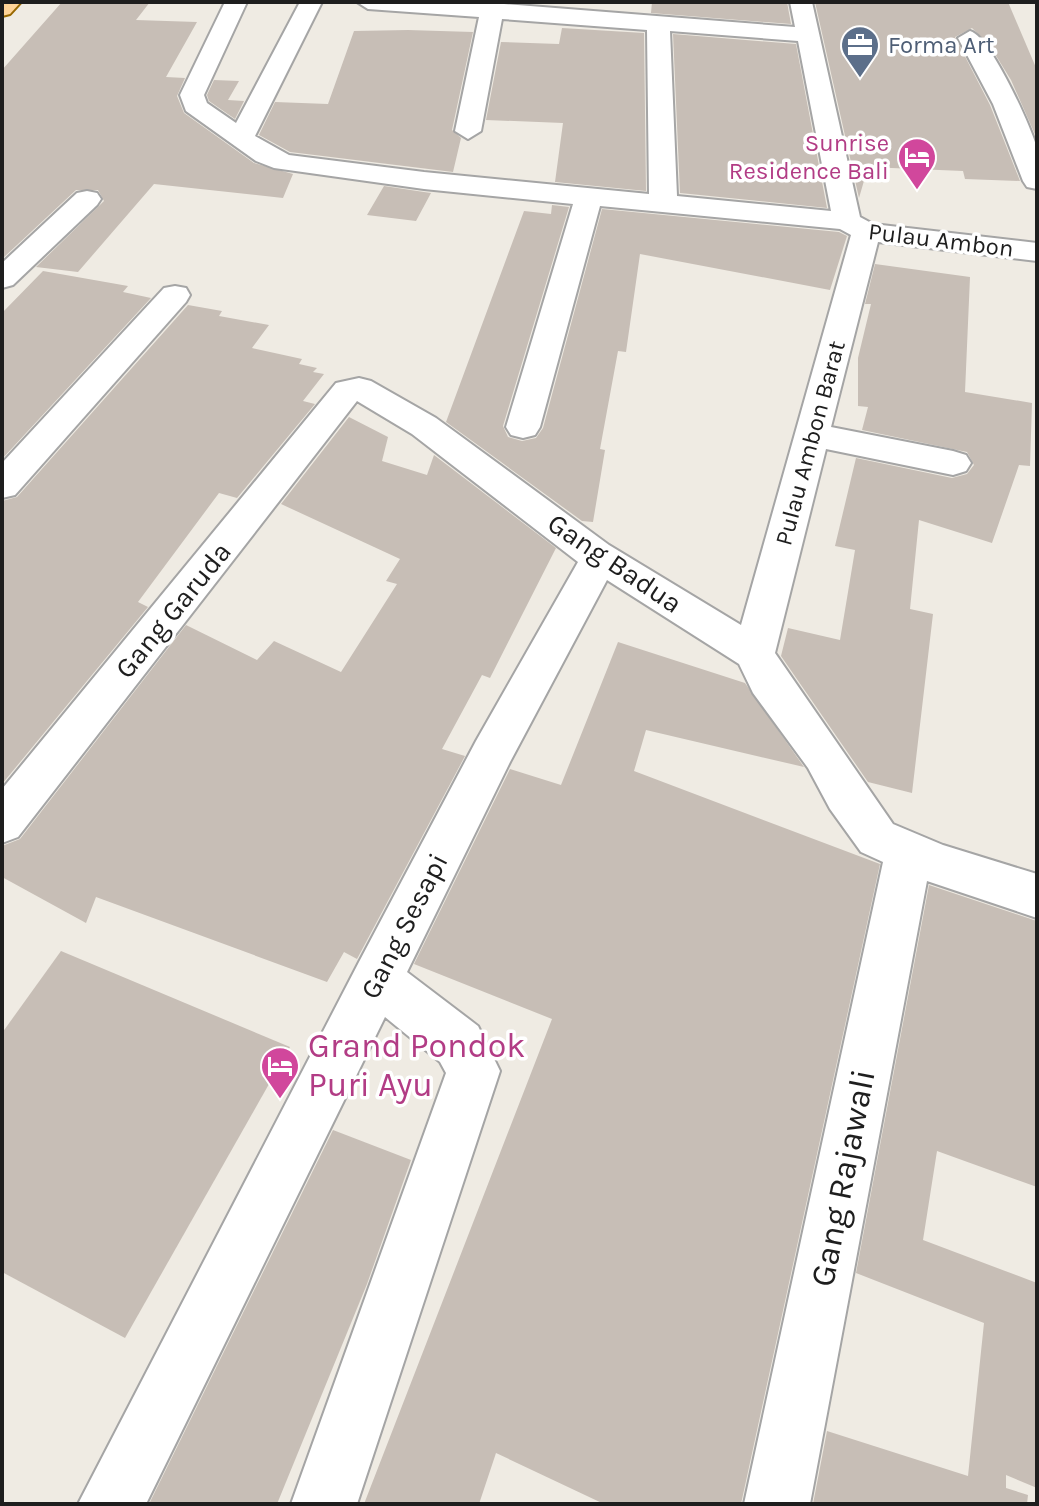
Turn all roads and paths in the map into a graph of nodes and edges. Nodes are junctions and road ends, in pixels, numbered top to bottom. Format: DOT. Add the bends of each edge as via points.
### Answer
graph roads {
  1 [pos="10,2"];
  2 [pos="236,2"];
  3 [pos="311,2"];
  4 [pos="368,2"];
  5 [pos="801,2"];
  6 [pos="2,9"];
  7 [pos="492,10"];
  8 [pos="607,10"];
  9 [pos="658,24"];
  10 [pos="810,35"];
  11 [pos="970,38"];
  12 [pos="468,131"];
  13 [pos="242,137"];
  14 [pos="1037,181"];
  15 [pos="589,197"];
  16 [pos="87,199"];
  17 [pos="663,201"];
  18 [pos="856,227"];
  19 [pos="1037,252"];
  20 [pos="2,279"];
  21 [pos="175,295"];
  22 [pos="343,397"];
  23 [pos="523,427"];
  24 [pos="813,435"];
  25 [pos="953,463"];
  26 [pos="2,486"];
  27 [pos="595,566"];
  28 [pos="754,653"];
  29 [pos="2,823"];
  30 [pos="909,852"];
  31 [pos="1037,896"];
  32 [pos="377,979"];
  33 [pos="111,1504"];
  34 [pos="324,1504"];
  35 [pos="777,1504"];
  1 -- 6 [label="main road"];
  2 -- 13 [label="street" via="192,95 200,112"];
  3 -- 13 [label="street"];
  4 -- 7 [label="street"];
  5 -- 10 [label="street, Pulau Ambon"];
  7 -- 8 [label="street"];
  7 -- 12 [label="street"];
  8 -- 9 [label="street"];
  9 -- 10 [label="street"];
  9 -- 17 [label="street"];
  10 -- 18 [label="street, Pulau Ambon"];
  11 -- 14 [label="street" via="1006,104"];
  13 -- 15 [label="street" via="284,162"];
  15 -- 17 [label="street"];
  15 -- 23 [label="street"];
  16 -- 20 [label="street"];
  17 -- 18 [label="street"];
  18 -- 19 [label="street, Pulau Ambon"];
  18 -- 24 [label="street, Pulau Ambon Barat"];
  21 -- 26 [label="street"];
  22 -- 28 [label="street, Gang Badua" via="354,388 365,389 480,466 595,555"];
  22 -- 29 [label="street, Gang Garuda"];
  24 -- 25 [label="street"];
  24 -- 28 [label="street, Pulau Ambon Barat"];
  27 -- 32 [label="street, Gang Sesapi"];
  28 -- 30 [label="street" via="877,838"];
  30 -- 31 [label="street"];
  30 -- 35 [label="street, Gang Rajawali"];
  32 -- 33 [label="street, Gang Sesapi"];
  32 -- 34 [label="street" via="459,1044 473,1071"];
}
